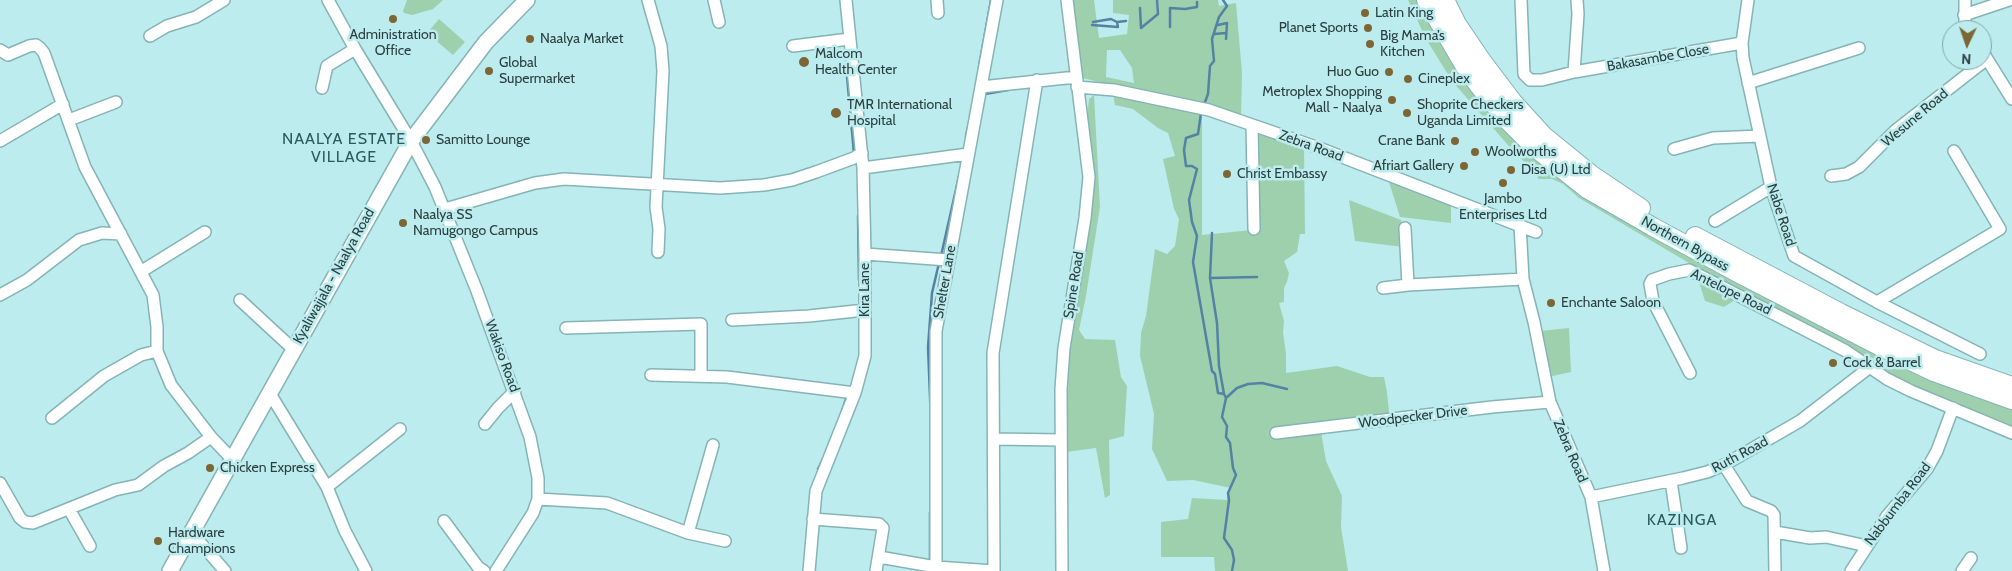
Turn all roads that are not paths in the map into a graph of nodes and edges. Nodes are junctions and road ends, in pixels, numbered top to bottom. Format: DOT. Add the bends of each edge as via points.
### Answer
graph roads {
  1 [pos="224,0"];
  2 [pos="328,0"];
  3 [pos="527,0"];
  4 [pos="648,0"];
  5 [pos="714,0"];
  6 [pos="846,0"];
  7 [pos="937,0"];
  8 [pos="997,0"];
  9 [pos="1067,0"];
  10 [pos="1426,0"];
  11 [pos="1446,0"];
  12 [pos="1520,0"];
  13 [pos="1577,0"];
  14 [pos="1748,0"];
  15 [pos="1965,0"];
  16 [pos="2009,0"];
  17 [pos="938,13"];
  18 [pos="1964,15"];
  19 [pos="1965,20"];
  20 [pos="719,22"];
  21 [pos="150,36"];
  22 [pos="849,40"];
  23 [pos="1742,43"];
  24 [pos="793,46"];
  25 [pos="1859,48"];
  26 [pos="355,49"];
  27 [pos="0,50"];
  28 [pos="1992,66"];
  29 [pos="1967,70"];
  30 [pos="1574,72"];
  31 [pos="1076,82"];
  32 [pos="1748,83"];
  33 [pos="1037,84"];
  34 [pos="981,87"];
  35 [pos="322,88"];
  36 [pos="2012,99"];
  37 [pos="116,102"];
  38 [pos="63,104"];
  39 [pos="69,120"];
  40 [pos="1252,125"];
  41 [pos="1760,136"];
  42 [pos="0,141"];
  43 [pos="411,141"];
  44 [pos="1674,149"];
  45 [pos="1954,151"];
  46 [pos="862,153"];
  47 [pos="968,154"];
  48 [pos="863,168"];
  49 [pos="1831,176"];
  50 [pos="658,183"];
  51 [pos="1771,187"];
  52 [pos="445,209"];
  53 [pos="1715,221"];
  54 [pos="1520,225"];
  55 [pos="1405,228"];
  56 [pos="1254,229"];
  57 [pos="205,232"];
  58 [pos="1536,232"];
  59 [pos="121,234"];
  60 [pos="658,252"];
  61 [pos="866,254"];
  62 [pos="943,259"];
  63 [pos="142,271"];
  64 [pos="1523,279"];
  65 [pos="1408,285"];
  66 [pos="1383,288"];
  67 [pos="0,295"];
  68 [pos="240,300"];
  69 [pos="1877,302"];
  70 [pos="862,311"];
  71 [pos="732,320"];
  72 [pos="566,328"];
  73 [pos="293,349"];
  74 [pos="157,351"];
  75 [pos="1980,354"];
  76 [pos="1870,367"];
  77 [pos="1690,373"];
  78 [pos="651,375"];
  79 [pos="701,376"];
  80 [pos="2012,386"];
  81 [pos="515,391"];
  82 [pos="269,392"];
  83 [pos="851,392"];
  84 [pos="2012,400"];
  85 [pos="1550,402"];
  86 [pos="1954,408"];
  87 [pos="52,418"];
  88 [pos="485,424"];
  89 [pos="400,429"];
  90 [pos="1276,433"];
  91 [pos="2012,433"];
  92 [pos="211,437"];
  93 [pos="994,439"];
  94 [pos="1061,440"];
  95 [pos="713,444"];
  96 [pos="232,459"];
  97 [pos="1724,465"];
  98 [pos="1671,481"];
  99 [pos="0,483"];
  100 [pos="327,487"];
  101 [pos="1590,497"];
  102 [pos="538,499"];
  103 [pos="69,509"];
  104 [pos="813,519"];
  105 [pos="444,521"];
  106 [pos="192,532"];
  107 [pos="1775,532"];
  108 [pos="688,533"];
  109 [pos="725,541"];
  110 [pos="90,546"];
  111 [pos="1867,546"];
  112 [pos="1681,548"];
  113 [pos="879,557"];
  114 [pos="1971,558"];
  115 [pos="936,567"];
  116 [pos="170,571"];
  117 [pos="225,571"];
  118 [pos="366,571"];
  119 [pos="484,571"];
  120 [pos="496,571"];
  121 [pos="809,571"];
  122 [pos="876,571"];
  123 [pos="994,571"];
  124 [pos="1062,571"];
  125 [pos="1604,571"];
  126 [pos="1775,571"];
  127 [pos="1851,571"];
  128 [pos="1962,571"];
  1 -- 21 [label="street" via="196,17 167,26"];
  2 -- 26 [label="street, Wakiso Road"];
  3 -- 43 [label="main road, Kyaliwajjala - Naalya Road" via="486,42"];
  4 -- 50 [label="street" via="661,46 663,71"];
  5 -- 20 [label="street"];
  6 -- 22 [label="street, Kira Lane"];
  7 -- 17 [label="street"];
  8 -- 34 [label="street, Shelter Lane"];
  9 -- 31 [label="street, Spine Road"];
  10 -- 84 [label="highway, Northern Bypass" via="1478,86 1534,146 1587,189 1694,250 1878,346 1934,372"];
  11 -- 80 [label="highway, Northern Bypass" via="1457,24 1513,102 1544,136 1592,175 1646,211 1842,313 1935,359"];
  12 -- 30 [label="street, Bakasambe Close" via="1525,77 1536,81"];
  13 -- 30 [label="street"];
  14 -- 23 [label="street, Nabe Road"];
  15 -- 18 [label="street"];
  16 -- 18 [label="street"];
  18 -- 19 [label="street"];
  22 -- 24 [label="street"];
  22 -- 46 [label="street, Kira Lane"];
  23 -- 30 [label="street, Bakasambe Close"];
  23 -- 32 [label="street, Nabe Road"];
  25 -- 32 [label="street"];
  26 -- 35 [label="street" via="327,66"];
  26 -- 43 [label="street, Wakiso Road"];
  27 -- 38 [label="street" via="8,54 29,46 40,48"];
  28 -- 36 [label="street"];
  29 -- 49 [label="street, Wesune Road" via="1896,130 1859,167 1846,174"];
  31 -- 33 [label="street, Zebra Road"];
  31 -- 40 [label="street, Zebra Road" via="1209,110"];
  31 -- 94 [label="street, Spine Road" via="1089,177 1064,348"];
  32 -- 41 [label="street, Nabe Road"];
  33 -- 34 [label="street, Zebra Road"];
  33 -- 93 [label="street" via="993,352"];
  34 -- 47 [label="street, Shelter Lane"];
  37 -- 39 [label="street"];
  38 -- 39 [label="street"];
  38 -- 42 [label="street"];
  39 -- 59 [label="street" via="86,167"];
  40 -- 54 [label="street, Zebra Road"];
  40 -- 56 [label="street"];
  41 -- 44 [label="street" via="1713,138"];
  41 -- 51 [label="street, Nabe Road"];
  43 -- 52 [label="street, Wakiso Road"];
  43 -- 73 [label="main road, Kyaliwajjala - Naalya Road"];
  45 -- 69 [label="street" via="2000,229"];
  46 -- 48 [label="street, Kira Lane"];
  46 -- 50 [label="street" via="816,172 774,184 720,188"];
  47 -- 48 [label="street"];
  47 -- 62 [label="street, Shelter Lane"];
  48 -- 61 [label="street, Kira Lane"];
  50 -- 52 [label="street" via="584,179 547,181"];
  50 -- 60 [label="street"];
  51 -- 53 [label="street"];
  51 -- 69 [label="street, Nabe Road" via="1794,256"];
  52 -- 81 [label="street, Wakiso Road"];
  54 -- 58 [label="street, Zebra Road"];
  54 -- 64 [label="street, Zebra Road"];
  55 -- 65 [label="street"];
  57 -- 63 [label="street"];
  59 -- 63 [label="street"];
  59 -- 67 [label="street" via="102,233 79,240 27,280"];
  61 -- 62 [label="street"];
  61 -- 70 [label="street, Kira Lane"];
  62 -- 115 [label="street, Shelter Lane" via="936,331"];
  63 -- 74 [label="street" via="153,295"];
  64 -- 65 [label="street"];
  64 -- 85 [label="street, Zebra Road"];
  65 -- 66 [label="street"];
  68 -- 73 [label="street"];
  69 -- 75 [label="street, Nabe Road"];
  70 -- 71 [label="street"];
  70 -- 83 [label="street, Kira Lane" via="865,356"];
  72 -- 79 [label="street" via="701,324"];
  73 -- 82 [label="main road, Kyaliwajjala - Naalya Road"];
  74 -- 87 [label="street" via="141,355 104,376"];
  74 -- 92 [label="street" via="171,385"];
  76 -- 77 [label="street, Antelope Road" via="1770,311 1694,272 1682,270 1652,280 1650,284 1653,301"];
  76 -- 86 [label="street" via="1911,391"];
  76 -- 97 [label="street, Ruth Road" via="1800,421"];
  78 -- 79 [label="street"];
  79 -- 83 [label="street"];
  81 -- 88 [label="street"];
  81 -- 102 [label="street, Wakiso Road" via="530,437 538,478"];
  82 -- 96 [label="main road, Kyaliwajjala - Naalya Road"];
  82 -- 100 [label="street"];
  83 -- 104 [label="street, Kira Lane" via="818,483"];
  85 -- 90 [label="street, Woodpecker Drive"];
  85 -- 101 [label="street, Zebra Road"];
  86 -- 91 [label="street"];
  86 -- 111 [label="street, Nabbumba Road" via="1927,469 1887,516"];
  89 -- 100 [label="street"];
  92 -- 96 [label="street"];
  92 -- 103 [label="street" via="138,484"];
  93 -- 94 [label="street"];
  93 -- 123 [label="street"];
  94 -- 124 [label="street, Spine Road"];
  95 -- 108 [label="street"];
  96 -- 106 [label="main road, Kyaliwajjala - Naalya Road"];
  97 -- 98 [label="street, Ruth Road"];
  97 -- 107 [label="street" via="1747,501 1771,511"];
  98 -- 101 [label="street, Ruth Road"];
  98 -- 112 [label="street"];
  99 -- 103 [label="street" via="25,522 33,523"];
  100 -- 118 [label="street"];
  101 -- 125 [label="street, Zebra Road"];
  102 -- 108 [label="street" via="607,503"];
  102 -- 120 [label="street, Wakiso Road"];
  103 -- 110 [label="street"];
  104 -- 113 [label="street" via="879,524 884,528"];
  104 -- 121 [label="street, Kira Lane"];
  105 -- 119 [label="street"];
  106 -- 116 [label="main road, Kyaliwajjala - Naalya Road"];
  106 -- 117 [label="street"];
  107 -- 111 [label="street" via="1810,538 1826,537"];
  107 -- 126 [label="street"];
  108 -- 109 [label="street"];
  111 -- 127 [label="street, Nabbumba Road"];
  113 -- 115 [label="street"];
  113 -- 122 [label="street"];
  114 -- 128 [label="street"];
  115 -- 123 [label="street"];
}
